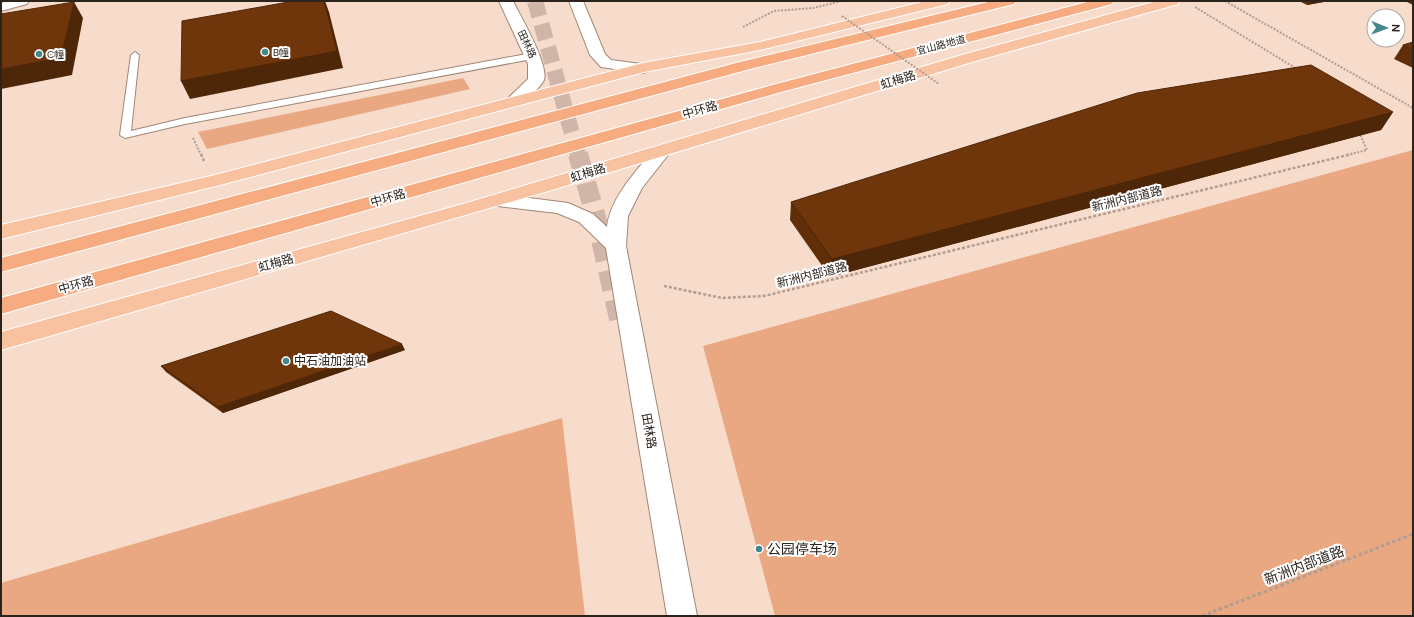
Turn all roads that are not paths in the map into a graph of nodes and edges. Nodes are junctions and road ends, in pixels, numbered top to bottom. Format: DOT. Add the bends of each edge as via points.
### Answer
graph roads {
  1 [pos="22,1"];
  2 [pos="506,1"];
  3 [pos="576,1"];
  4 [pos="943,1"];
  5 [pos="1009,1"];
  6 [pos="1107,1"];
  7 [pos="1173,1"];
  8 [pos="1,8"];
  9 [pos="135,55"];
  10 [pos="532,56"];
  11 [pos="643,68"];
  12 [pos="775,88"];
  13 [pos="511,103"];
  14 [pos="663,150"];
  15 [pos="498,200"];
  16 [pos="1,232"];
  17 [pos="93,240"];
  18 [pos="616,246"];
  19 [pos="1,258"];
  20 [pos="1,265"];
  21 [pos="90,282"];
  22 [pos="1,306"];
  23 [pos="1,312"];
  24 [pos="1,341"];
  25 [pos="682,616"];
  1 -- 8 [label="street"];
  2 -- 10 [label="street, 田林路"];
  3 -- 11 [label="street" via="598,55 606,64"];
  4 -- 11 [label="main road" via="760,46"];
  5 -- 17 [label="highway" via="745,65"];
  6 -- 12 [label="highway, 宜山路地道"];
  7 -- 14 [label="main road, 虹梅路"];
  9 -- 10 [label="lane" via="125,135 185,121"];
  10 -- 13 [label="street, 田林路" via="536,64 536,80"];
  11 -- 13 [label="main road"];
  12 -- 21 [label="highway, 中环路"];
  13 -- 16 [label="main road" via="213,181"];
  14 -- 15 [label="main road, 虹梅路"];
  14 -- 18 [label="street, 田林路" via="634,186 618,216"];
  15 -- 18 [label="street" via="561,207 586,218"];
  15 -- 24 [label="main road, 虹梅路"];
  17 -- 19 [label="highway"];
  17 -- 20 [label="highway"];
  18 -- 25 [label="street, 田林路"];
  21 -- 22 [label="highway, 中环路"];
  21 -- 23 [label="highway"];
}
